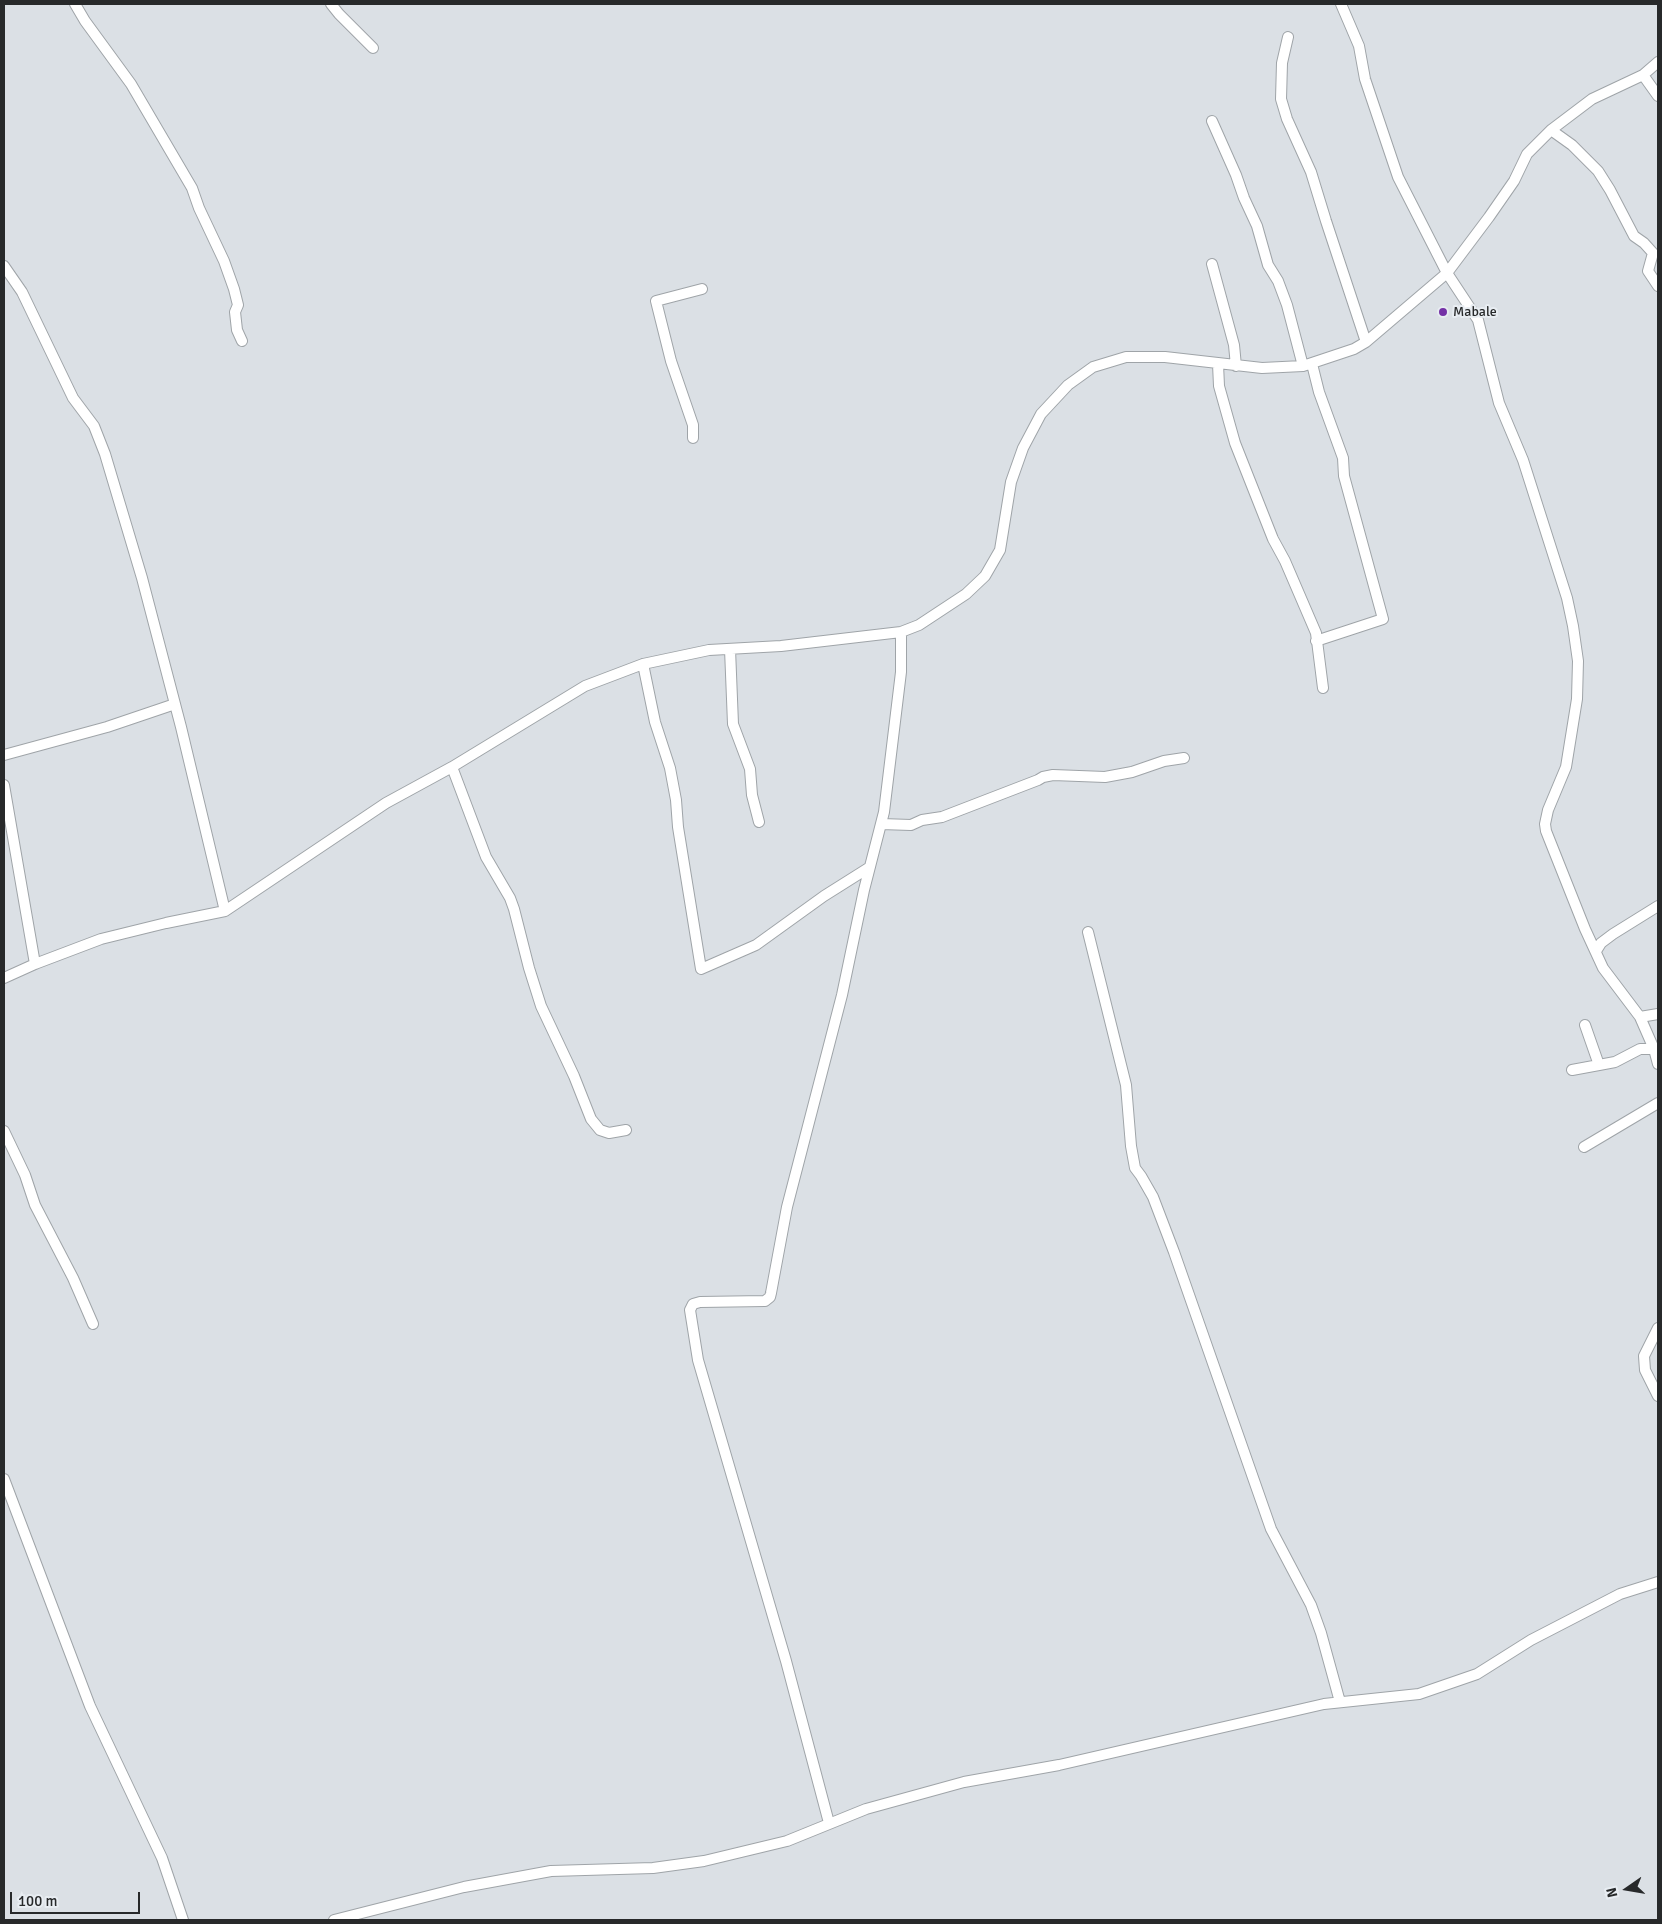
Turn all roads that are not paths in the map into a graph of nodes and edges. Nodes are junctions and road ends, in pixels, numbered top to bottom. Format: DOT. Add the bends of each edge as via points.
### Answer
graph roads {
  1 [pos="75,4"];
  2 [pos="331,4"];
  3 [pos="1342,4"];
  4 [pos="1288,37"];
  5 [pos="373,48"];
  6 [pos="1658,62"];
  7 [pos="1643,74"];
  8 [pos="1658,96"];
  9 [pos="1212,121"];
  10 [pos="1551,130"];
  11 [pos="1212,264"];
  12 [pos="4,266"];
  13 [pos="1446,273"];
  14 [pos="1658,286"];
  15 [pos="702,289"];
  16 [pos="242,341"];
  17 [pos="1366,342"];
  18 [pos="1218,364"];
  19 [pos="1307,365"];
  20 [pos="1236,366"];
  21 [pos="693,438"];
  22 [pos="901,632"];
  23 [pos="1316,641"];
  24 [pos="730,649"];
  25 [pos="643,664"];
  26 [pos="1323,688"];
  27 [pos="174,704"];
  28 [pos="4,755"];
  29 [pos="1184,758"];
  30 [pos="452,767"];
  31 [pos="4,785"];
  32 [pos="759,822"];
  33 [pos="881,824"];
  34 [pos="870,867"];
  35 [pos="1658,906"];
  36 [pos="225,911"];
  37 [pos="1088,932"];
  38 [pos="1596,951"];
  39 [pos="35,964"];
  40 [pos="4,978"];
  41 [pos="1658,1014"];
  42 [pos="1640,1017"];
  43 [pos="1585,1025"];
  44 [pos="1654,1049"];
  45 [pos="1658,1064"];
  46 [pos="1599,1065"];
  47 [pos="1572,1070"];
  48 [pos="1658,1103"];
  49 [pos="626,1130"];
  50 [pos="4,1131"];
  51 [pos="1584,1147"];
  52 [pos="93,1324"];
  53 [pos="1658,1328"];
  54 [pos="1658,1396"];
  55 [pos="4,1479"];
  56 [pos="1658,1582"];
  57 [pos="1340,1702"];
  58 [pos="829,1823"];
  59 [pos="183,1920"];
  60 [pos="334,1920"];
  1 -- 16 [label="street" via="131,84 192,188 234,289 238,305 235,312"];
  2 -- 5 [label="street"];
  3 -- 13 [label="street" via="1359,46 1368,88 1398,177"];
  4 -- 17 [label="street" via="1282,63 1281,99 1311,172"];
  6 -- 7 [label="street"];
  7 -- 8 [label="street"];
  7 -- 10 [label="street" via="1592,99"];
  9 -- 19 [label="street" via="1257,226 1268,264 1278,280"];
  10 -- 13 [label="street" via="1527,154 1514,181 1489,218"];
  10 -- 14 [label="street" via="1572,145 1598,171 1634,236 1653,253 1648,271"];
  11 -- 20 [label="street" via="1234,345"];
  12 -- 27 [label="street" via="22,292 73,398 94,426 101,444 142,578"];
  13 -- 17 [label="street"];
  13 -- 38 [label="street" via="1478,320 1499,403 1545,524 1574,626 1578,661 1577,699 1566,767 1548,810 1546,831"];
  15 -- 21 [label="street" via="656,302 671,361 693,425"];
  17 -- 19 [label="street"];
  18 -- 20 [label="street"];
  18 -- 22 [label="street" via="1165,357 1126,358 1093,367 1068,385 1040,414 1023,448 1011,482 1000,550 985,576 940,612"];
  18 -- 23 [label="street" via="1219,386 1235,443 1273,539 1316,632"];
  19 -- 20 [label="street"];
  19 -- 23 [label="street" via="1343,458 1344,476 1383,619"];
  22 -- 24 [label="street"];
  22 -- 33 [label="street" via="901,672"];
  23 -- 26 [label="street"];
  24 -- 25 [label="street" via="709,650"];
  24 -- 32 [label="street" via="732,724 750,769"];
  25 -- 30 [label="street" via="585,686"];
  25 -- 34 [label="street" via="655,722 670,768 701,969 756,945"];
  27 -- 28 [label="street" via="107,727"];
  27 -- 36 [label="street"];
  29 -- 33 [label="street" via="1105,777 1052,775 942,818 911,825"];
  30 -- 36 [label="street" via="386,803"];
  30 -- 49 [label="street" via="486,856 510,898 541,1006 591,1119 600,1130 609,1133"];
  31 -- 39 [label="street"];
  33 -- 34 [label="street"];
  34 -- 58 [label="street" via="842,995 787,1207 770,1297 765,1301 700,1302 693,1304 690,1310 698,1360 786,1661"];
  35 -- 38 [label="street" via="1612,934"];
  36 -- 39 [label="street" via="101,940"];
  37 -- 57 [label="street" via="1126,1085 1135,1168 1152,1197 1174,1252 1271,1529 1311,1605"];
  38 -- 42 [label="street" via="1603,968"];
  39 -- 40 [label="street"];
  41 -- 42 [label="street"];
  42 -- 44 [label="street"];
  43 -- 46 [label="street"];
  44 -- 45 [label="street"];
  44 -- 46 [label="street" via="1640,1049 1615,1062"];
  46 -- 47 [label="street"];
  48 -- 51 [label="street"];
  50 -- 52 [label="street" via="35,1205"];
  53 -- 54 [label="street" via="1644,1356 1644,1370"];
  55 -- 59 [label="street" via="90,1706 162,1858"];
  56 -- 57 [label="street" via="1620,1594 1531,1640 1476,1674 1418,1694"];
  57 -- 58 [label="street" via="1059,1765 964,1782 866,1808"];
  58 -- 60 [label="street" via="787,1841 704,1861 653,1868 551,1870 464,1887"];
}
